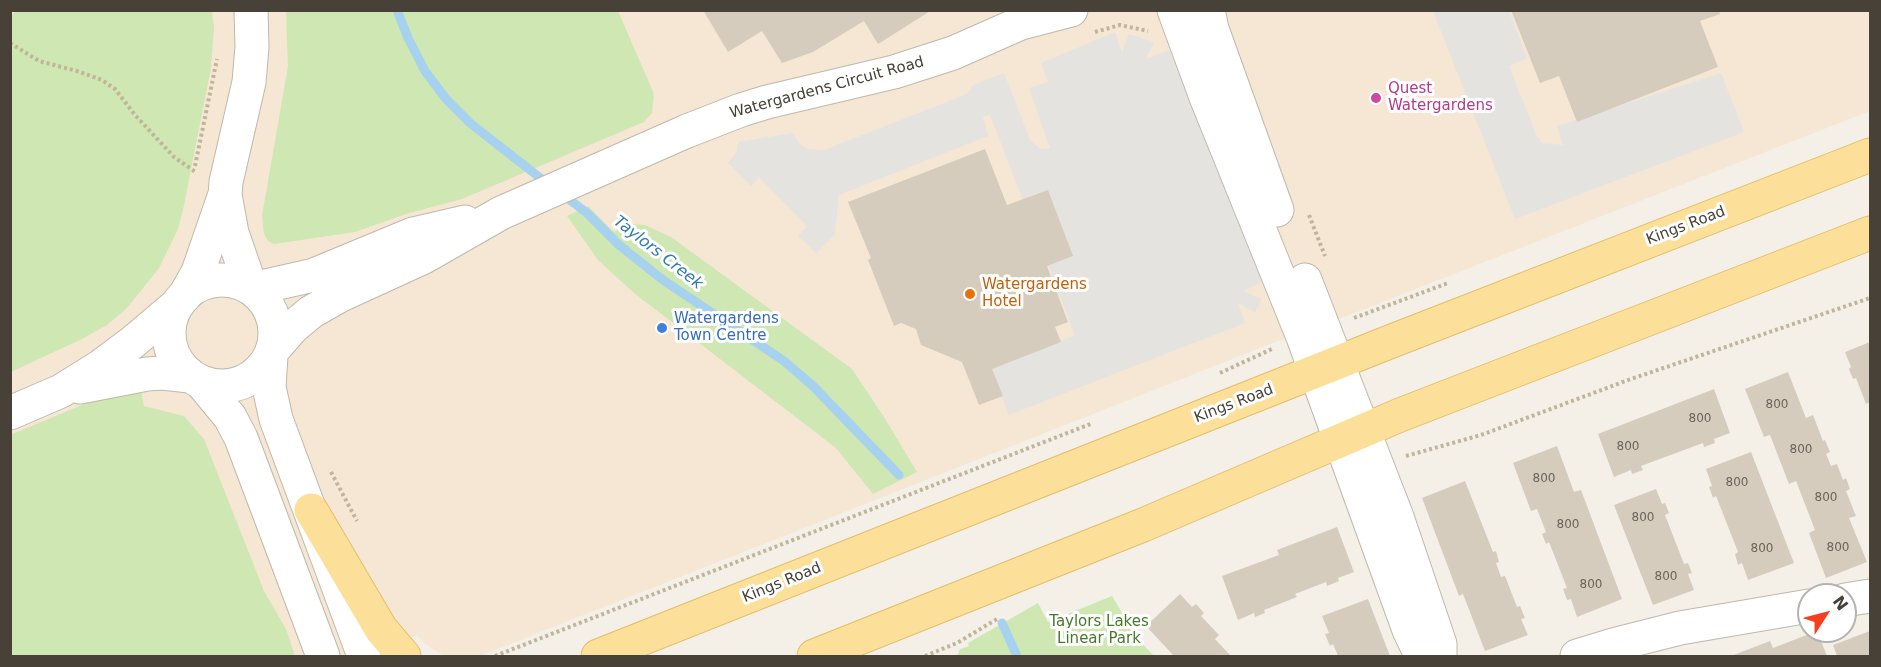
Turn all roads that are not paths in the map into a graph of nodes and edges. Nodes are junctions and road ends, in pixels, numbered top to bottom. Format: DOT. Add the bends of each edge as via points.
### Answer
graph roads {
  1 [pos="251,10"];
  2 [pos="1071,10"];
  3 [pos="1174,10"];
  4 [pos="1208,10"];
  5 [pos="1030,17"];
  6 [pos="1870,155"];
  7 [pos="225,195"];
  8 [pos="501,213"];
  9 [pos="1870,233"];
  10 [pos="251,289"];
  11 [pos="181,300"];
  12 [pos="272,353"];
  13 [pos="1327,367"];
  14 [pos="195,379"];
  15 [pos="61,391"];
  16 [pos="10,413"];
  17 [pos="1353,435"];
  18 [pos="311,510"];
  19 [pos="1797,608"];
  20 [pos="323,657"];
  21 [pos="364,657"];
  22 [pos="404,657"];
  23 [pos="598,657"];
  24 [pos="814,657"];
  25 [pos="1425,657"];
  26 [pos="1440,657"];
  27 [pos="1577,657"];
  1 -- 7 [label="street" via="249,82"];
  2 -- 5 [label="street, Watergardens Circuit Road"];
  3 -- 13 [label="street"];
  4 -- 13 [label="street"];
  5 -- 8 [label="street, Watergardens Circuit Road" via="953,53 894,72 741,110"];
  6 -- 13 [label="main road, Kings Road"];
  7 -- 10 [label="street" via="232,233"];
  7 -- 11 [label="street" via="198,272"];
  8 -- 10 [label="street, Watergardens Circuit Road" via="413,234 314,275"];
  8 -- 12 [label="street, Watergardens Circuit Road" via="424,257 310,312"];
  9 -- 17 [label="main road"];
  10 -- 11 [label="street" via="216,280 198,286"];
  10 -- 12 [label="street" via="265,301 273,316"];
  11 -- 14 [label="street" via="169,333 172,350 179,364"];
  11 -- 15 [label="street" via="124,350"];
  12 -- 14 [label="street" via="261,370 233,386 216,386"];
  12 -- 18 [label="street" via="269,387 276,419"];
  13 -- 17 [label="street"];
  13 -- 23 [label="main road, Kings Road"];
  14 -- 15 [label="street" via="147,374"];
  14 -- 20 [label="street" via="225,409 241,438"];
  15 -- 16 [label="street"];
  17 -- 24 [label="main road" via="1143,525"];
  17 -- 25 [label="street" via="1394,592"];
  17 -- 26 [label="street" via="1397,517 1440,644"];
  18 -- 21 [label="street"];
  18 -- 22 [label="main road" via="381,629"];
  19 -- 27 [label="street" via="1680,628"];
}
